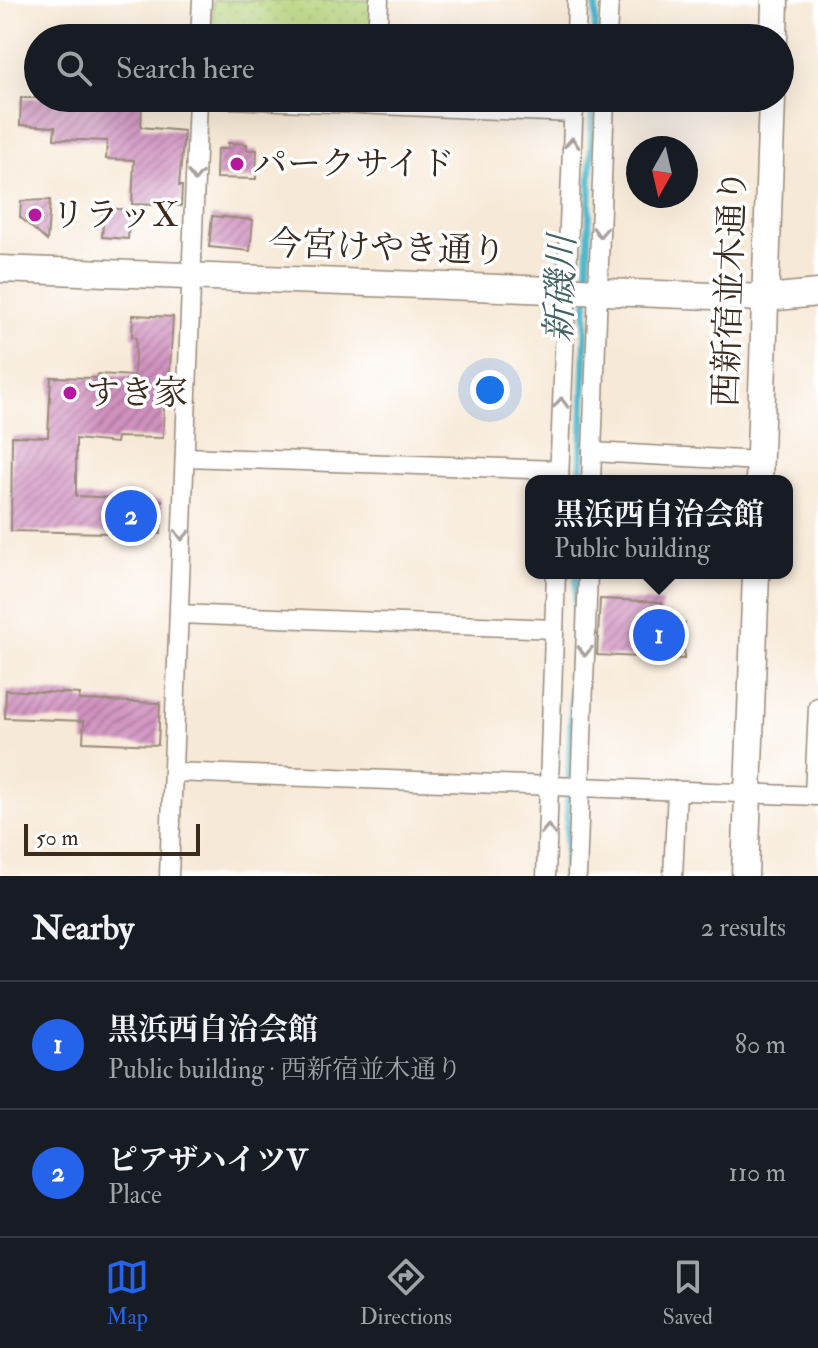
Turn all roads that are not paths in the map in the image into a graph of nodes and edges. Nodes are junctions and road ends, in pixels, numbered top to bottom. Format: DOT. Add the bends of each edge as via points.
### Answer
graph roads {
  1 [pos="202,0"];
  2 [pos="379,0"];
  3 [pos="577,0"];
  4 [pos="609,0"];
  5 [pos="775,0"];
  6 [pos="201,24"];
  7 [pos="378,24"];
  8 [pos="576,24"];
  9 [pos="608,24"];
  10 [pos="774,24"];
  11 [pos="197,112"];
  12 [pos="574,112"];
  13 [pos="604,112"];
  14 [pos="772,112"];
  15 [pos="0,269"];
  16 [pos="190,276"];
  17 [pos="565,291"];
  18 [pos="597,292"];
  19 [pos="818,293"];
  20 [pos="766,298"];
  21 [pos="592,452"];
  22 [pos="185,457"];
  23 [pos="760,471"];
  24 [pos="559,475"];
  25 [pos="591,475"];
  26 [pos="556,579"];
  27 [pos="588,579"];
  28 [pos="756,579"];
  29 [pos="179,614"];
  30 [pos="554,629"];
  31 [pos="818,707"];
  32 [pos="174,772"];
  33 [pos="549,785"];
  34 [pos="580,786"];
  35 [pos="677,790"];
  36 [pos="748,794"];
  37 [pos="816,796"];
  38 [pos="169,876"];
  39 [pos="546,876"];
  40 [pos="577,876"];
  41 [pos="673,876"];
  42 [pos="745,876"];
  1 -- 6 [label="street"];
  2 -- 7 [label="street"];
  3 -- 8 [label="street"];
  4 -- 9 [label="street"];
  5 -- 10 [label="street"];
  11 -- 16 [label="street, one-way"];
  17 -- 12 [label="street, one-way"];
  13 -- 18 [label="street, one-way"];
  14 -- 20 [label="street, 西新宿並木通り"];
  15 -- 16 [label="street, 今宮けやき通り"];
  16 -- 17 [label="street, 今宮けやき通り"];
  16 -- 22 [label="street"];
  17 -- 18 [label="street, 今宮けやき通り"];
  24 -- 17 [label="street, one-way"];
  18 -- 20 [label="street, 今宮けやき通り"];
  18 -- 21 [label="street"];
  19 -- 20 [label="street, 今宮けやき通り"];
  20 -- 23 [label="street, 西新宿並木通り"];
  21 -- 23 [label="street"];
  21 -- 25 [label="street"];
  22 -- 24 [label="street"];
  22 -- 29 [label="street, one-way"];
  26 -- 30 [label="street"];
  27 -- 34 [label="street, one-way"];
  28 -- 36 [label="street"];
  29 -- 30 [label="street"];
  29 -- 32 [label="street"];
  30 -- 33 [label="street"];
  31 -- 37 [label="street"];
  32 -- 33 [label="street"];
  32 -- 38 [label="street"];
  33 -- 34 [label="street"];
  39 -- 33 [label="street, one-way"];
  34 -- 35 [label="street"];
  34 -- 40 [label="street"];
  35 -- 36 [label="street"];
  35 -- 41 [label="street"];
  36 -- 37 [label="street"];
  36 -- 42 [label="street"];
}
